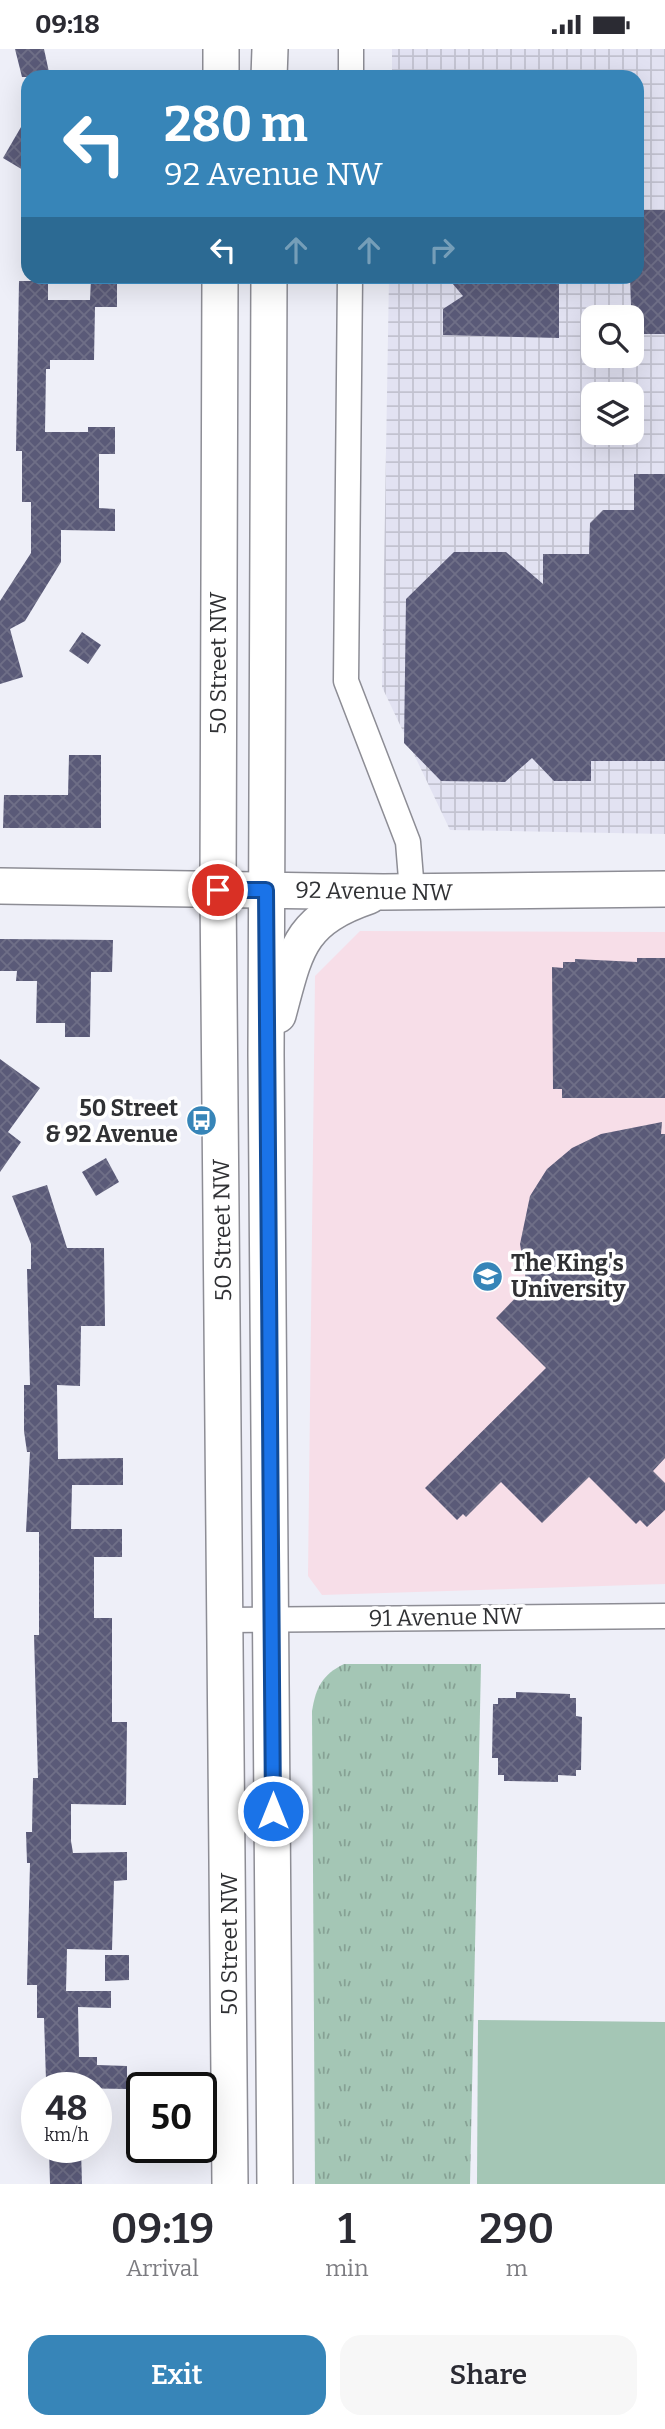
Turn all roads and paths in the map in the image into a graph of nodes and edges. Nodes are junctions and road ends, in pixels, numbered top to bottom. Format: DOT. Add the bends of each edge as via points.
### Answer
graph roads {
  1 [pos="221,49"];
  2 [pos="270,49"];
  3 [pos="351,49"];
  4 [pos="221,70"];
  5 [pos="269,70"];
  6 [pos="351,70"];
  7 [pos="220,284"];
  8 [pos="268,284"];
  9 [pos="350,284"];
  10 [pos="0,886"];
  11 [pos="665,889"];
  12 [pos="218,890"];
  13 [pos="266,890"];
  14 [pos="398,891"];
  15 [pos="266,1055"];
  16 [pos="665,1616"];
  17 [pos="227,1620"];
  18 [pos="272,1620"];
  19 [pos="230,2184"];
  20 [pos="275,2184"];
  1 -- 4 [label="main road"];
  2 -- 5 [label="main road"];
  3 -- 6 [label="street"];
  7 -- 12 [label="main road, 50 Street NW"];
  8 -- 13 [label="main road, 50 Street NW"];
  9 -- 14 [label="street" via="346,681 408,842"];
  10 -- 12 [label="main road, 92 Avenue NW"];
  11 -- 14 [label="main road, 92 Avenue NW"];
  12 -- 13 [label="main road, 92 Avenue NW"];
  12 -- 17 [label="main road, 50 Street NW"];
  13 -- 14 [label="main road, 92 Avenue NW"];
  13 -- 15 [label="main road, 50 Street NW"];
  14 -- 15 [label="main road" via="342,906 307,932 290,970"];
  15 -- 18 [label="main road, 50 Street NW"];
  16 -- 18 [label="street, 91 Avenue NW"];
  17 -- 18 [label="street, 91 Avenue NW"];
  17 -- 19 [label="main road, 50 Street NW"];
  18 -- 20 [label="main road, 50 Street NW"];
}
